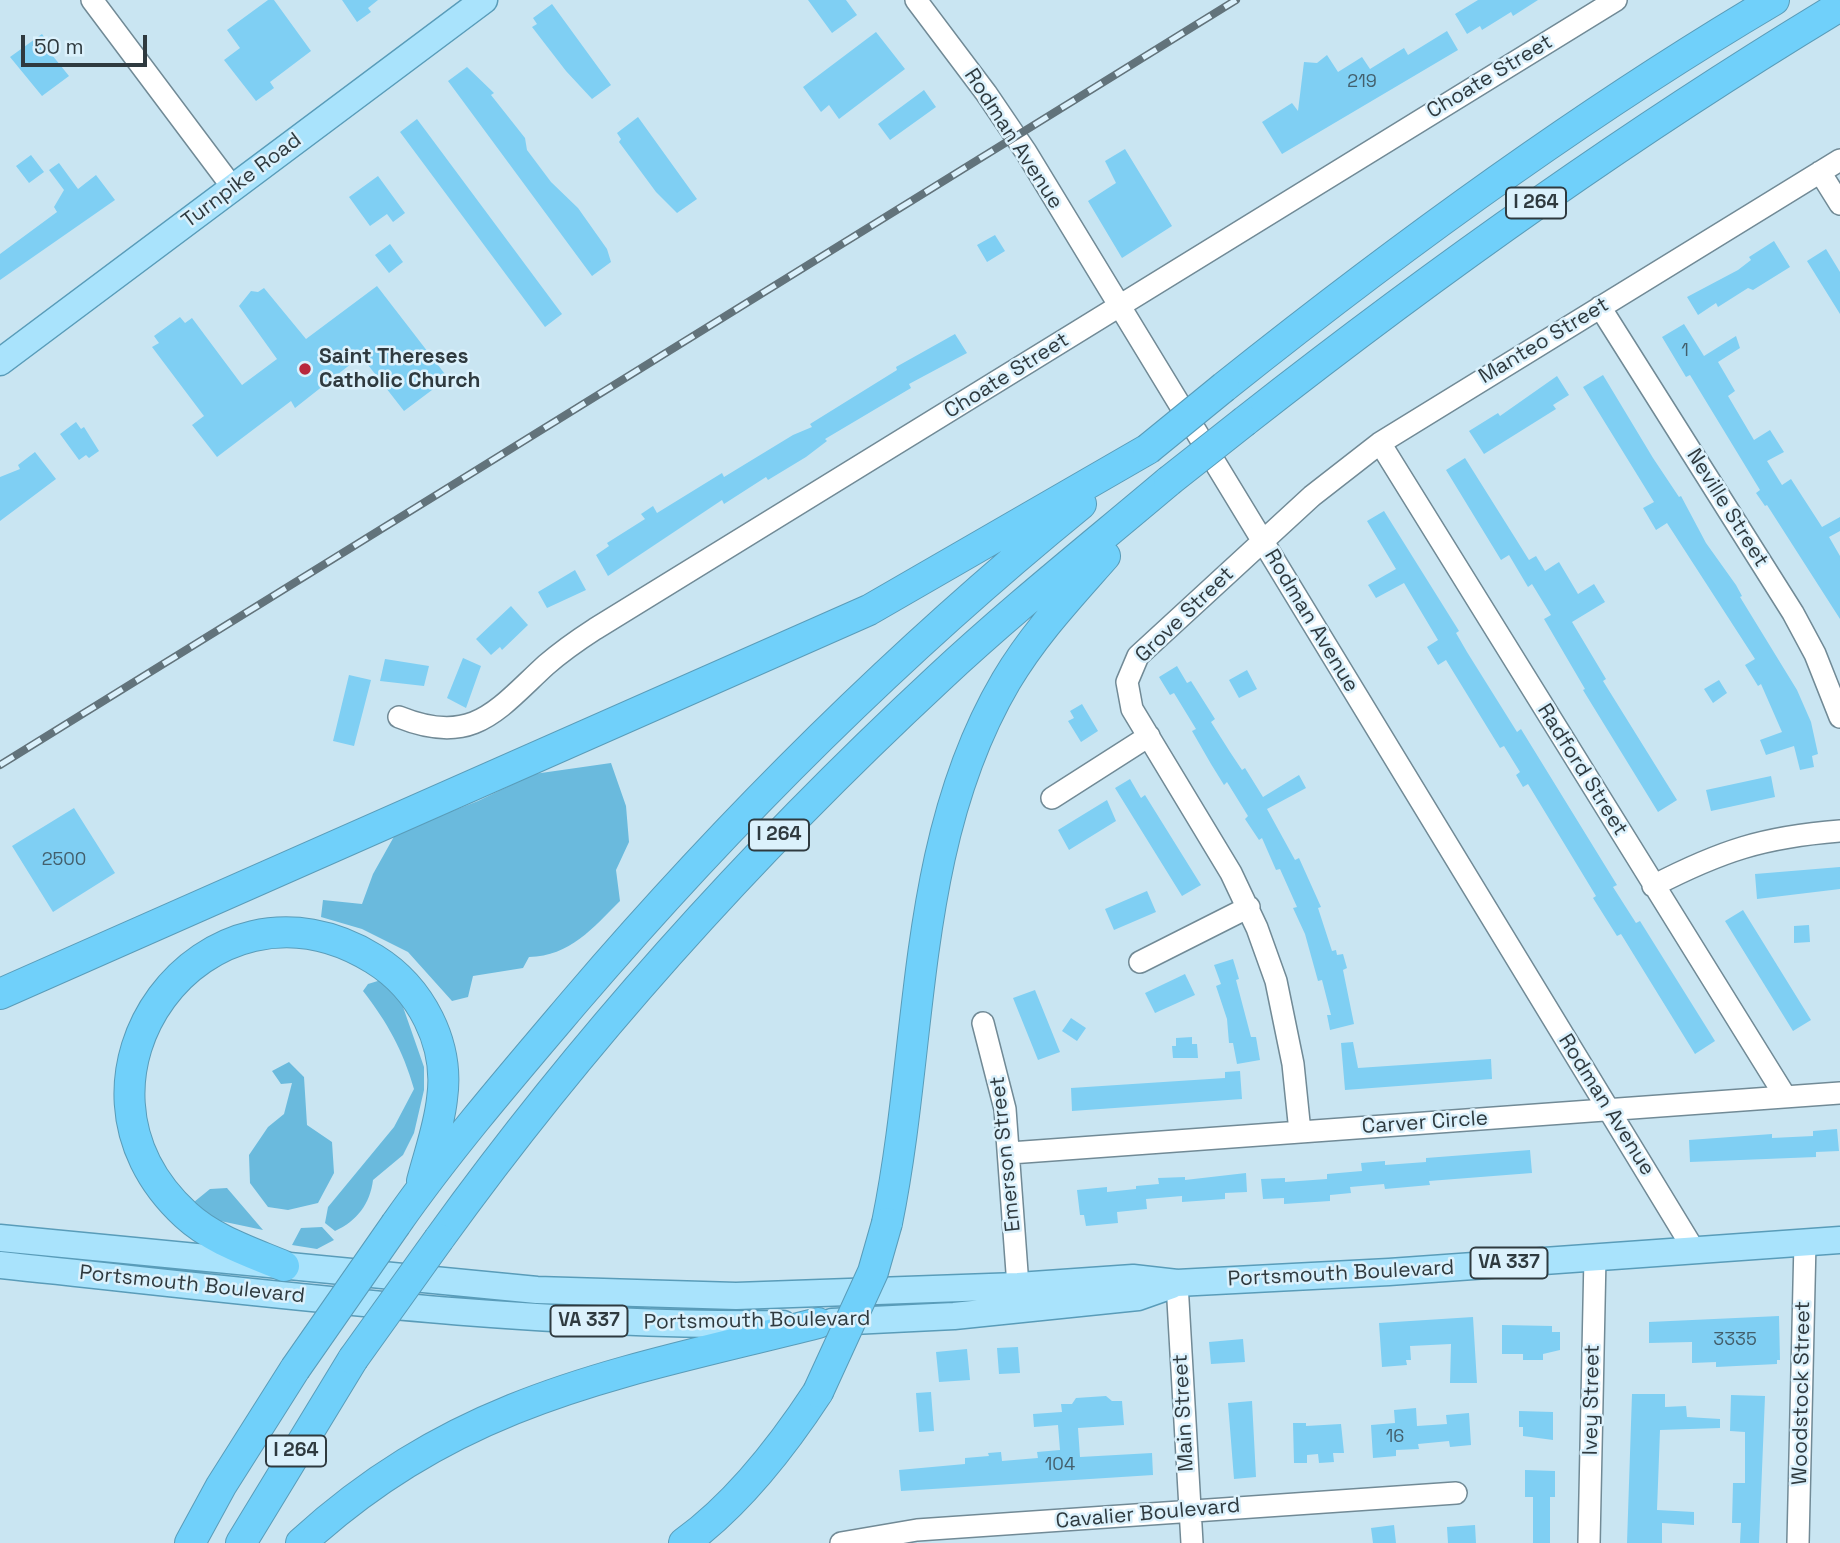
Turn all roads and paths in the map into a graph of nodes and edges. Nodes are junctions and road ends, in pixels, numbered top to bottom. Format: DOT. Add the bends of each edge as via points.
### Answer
graph roads {
  1 [pos="92,0"];
  2 [pos="484,0"];
  3 [pos="916,0"];
  4 [pos="1616,0"];
  5 [pos="1774,0"];
  6 [pos="1840,6"];
  7 [pos="1840,160"];
  8 [pos="1820,172"];
  9 [pos="233,188"];
  10 [pos="1840,204"];
  11 [pos="1119,306"];
  12 [pos="1600,307"];
  13 [pos="0,362"];
  14 [pos="1380,443"];
  15 [pos="1148,449"];
  16 [pos="1169,481"];
  17 [pos="1262,541"];
  18 [pos="399,717"];
  19 [pos="1840,717"];
  20 [pos="1149,736"];
  21 [pos="1052,798"];
  22 [pos="1840,831"];
  23 [pos="1653,886"];
  24 [pos="1249,907"];
  25 [pos="1140,962"];
  26 [pos="0,994"];
  27 [pos="983,1023"];
  28 [pos="1840,1093"];
  29 [pos="1785,1096"];
  30 [pos="1608,1110"];
  31 [pos="1300,1132"];
  32 [pos="1010,1153"];
  33 [pos="420,1190"];
  34 [pos="0,1238"];
  35 [pos="1840,1240"];
  36 [pos="1805,1242"];
  37 [pos="1694,1250"];
  38 [pos="1595,1257"];
  39 [pos="0,1265"];
  40 [pos="284,1266"];
  41 [pos="1177,1283"];
  42 [pos="1018,1286"];
  43 [pos="818,1323"];
  44 [pos="1457,1493"];
  45 [pos="1190,1510"];
  46 [pos="190,1543"];
  47 [pos="240,1543"];
  48 [pos="301,1543"];
  49 [pos="684,1543"];
  50 [pos="841,1543"];
  51 [pos="1192,1543"];
  52 [pos="1589,1543"];
  53 [pos="1798,1543"];
  1 -- 9 [label="street"];
  2 -- 9 [label="main road, Turnpike Road"];
  3 -- 11 [label="street, Rodman Avenue" via="1026,152"];
  4 -- 11 [label="street, Choate Street"];
  5 -- 15 [label="highway, I 264, bridge" via="1472,200"];
  6 -- 16 [label="highway, I 264, bridge" via="1532,206 1358,332"];
  7 -- 8 [label="street, Manteo Street"];
  8 -- 10 [label="street"];
  8 -- 12 [label="street, Manteo Street"];
  9 -- 13 [label="main road, Turnpike Road"];
  11 -- 17 [label="street, Rodman Avenue"];
  11 -- 18 [label="street, Choate Street" via="585,635 491,716 453,727 433,727"];
  12 -- 14 [label="street, Manteo Street"];
  12 -- 19 [label="street, Neville Street" via="1793,613"];
  14 -- 17 [label="street, Manteo Street"];
  14 -- 23 [label="street, Radford Street"];
  15 -- 26 [label="highway" via="869,610"];
  15 -- 33 [label="highway, I 264" via="905,657 746,811 631,936"];
  16 -- 47 [label="highway, I 264, bridge" via="940,677 789,824 638,987 519,1132 353,1359"];
  16 -- 49 [label="highway, bridge" via="1032,639 988,716 962,776 933,881 887,1223 873,1272 818,1392 772,1456"];
  17 -- 20 [label="street, Grove Street" via="1138,656 1131,668 1128,696"];
  17 -- 30 [label="street, Rodman Avenue"];
  20 -- 21 [label="street"];
  20 -- 24 [label="street, Grove Street"];
  22 -- 23 [label="street" via="1733,848"];
  23 -- 29 [label="street, Radford Street"];
  24 -- 25 [label="street"];
  24 -- 31 [label="street, Grove Street" via="1287,1027"];
  27 -- 32 [label="street, Emerson Street" via="1000,1087"];
  28 -- 29 [label="street, Carver Circle"];
  29 -- 30 [label="street, Carver Circle"];
  30 -- 31 [label="street, Carver Circle"];
  30 -- 37 [label="street, Rodman Avenue"];
  31 -- 32 [label="street, Carver Circle"];
  32 -- 42 [label="street, Emerson Street"];
  33 -- 40 [label="highway" via="443,1097 443,1076 430,1022 404,982 359,949 313,933 266,933 202,959 164,992 136,1040 130,1070 131,1120 151,1173 187,1216 209,1233"];
  33 -- 46 [label="highway, I 264, bridge" via="295,1369"];
  34 -- 40 [label="main road, Portsmouth Boulevard / VA 337"];
  35 -- 36 [label="main road, Portsmouth Boulevard / VA 337"];
  36 -- 37 [label="main road, Portsmouth Boulevard / VA 337"];
  36 -- 53 [label="street, Woodstock Street"];
  37 -- 38 [label="main road, Portsmouth Boulevard / VA 337"];
  38 -- 41 [label="main road, Portsmouth Boulevard / VA 337"];
  38 -- 52 [label="street, Ivey Street"];
  39 -- 43 [label="main road, Portsmouth Boulevard / VA 337" via="514,1316 700,1325"];
  40 -- 42 [label="main road, Portsmouth Boulevard / VA 337" via="636,1295"];
  41 -- 42 [label="main road, Portsmouth Boulevard / VA 337" via="1133,1278"];
  41 -- 43 [label="main road, Portsmouth Boulevard / VA 337" via="1138,1297 954,1317"];
  41 -- 45 [label="street, Main Street"];
  43 -- 48 [label="highway" via="638,1366 512,1407 427,1449 379,1479"];
  44 -- 45 [label="street, Cavalier Boulevard"];
  45 -- 50 [label="street, Cavalier Boulevard" via="918,1530"];
  45 -- 51 [label="street, Main Street"];
}
